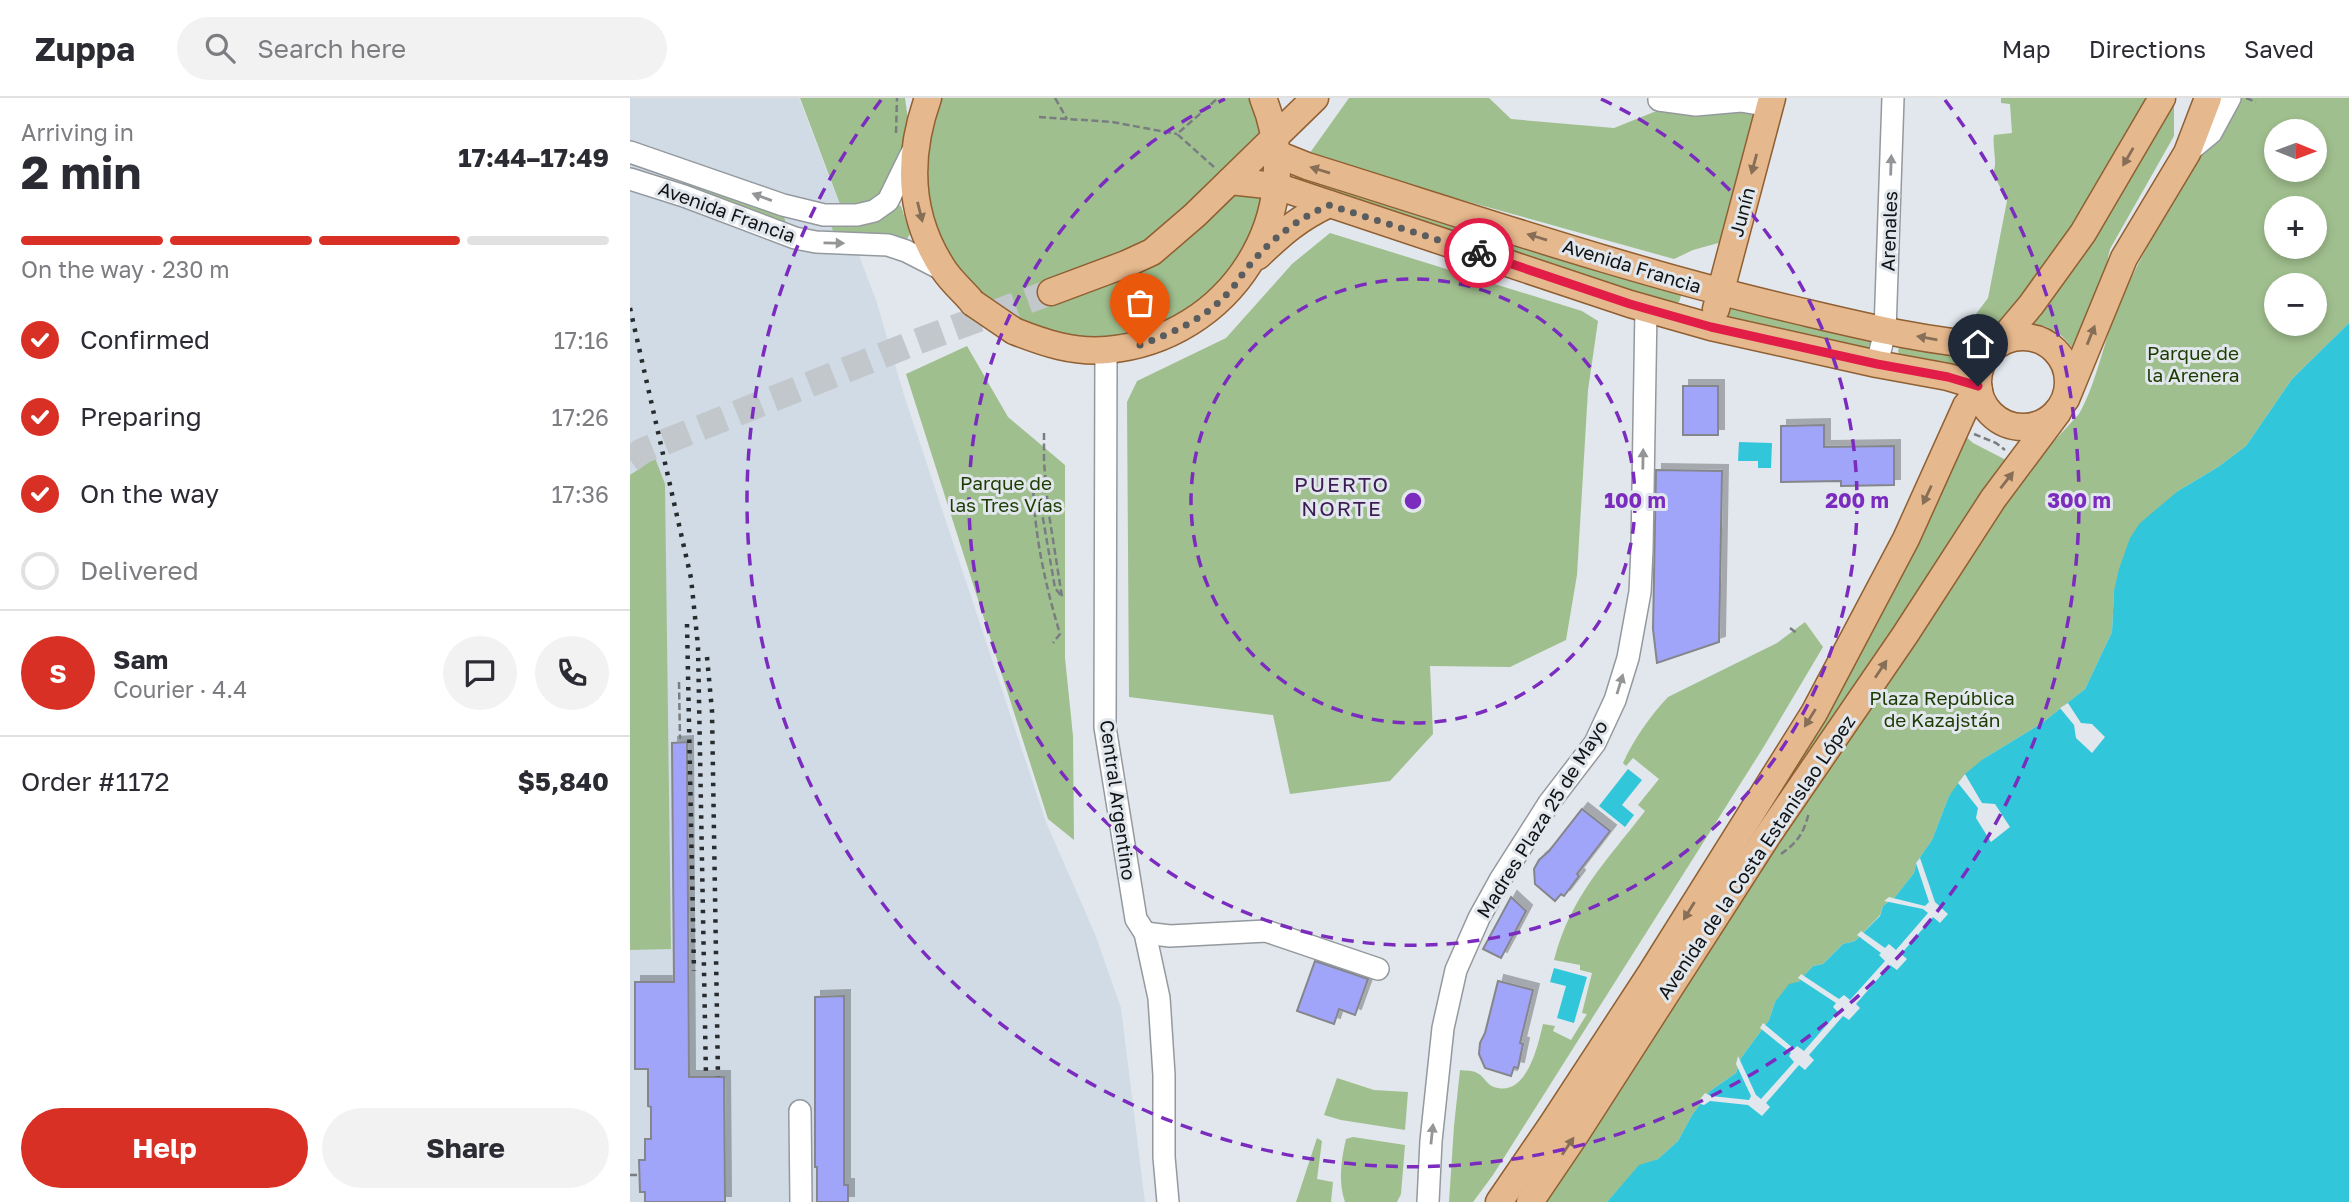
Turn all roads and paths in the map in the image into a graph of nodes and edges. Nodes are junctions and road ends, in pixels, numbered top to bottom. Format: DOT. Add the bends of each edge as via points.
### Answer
graph roads {
  1 [pos="914,98"];
  2 [pos="928,98"];
  3 [pos="1055,98"];
  4 [pos="1218,98"];
  5 [pos="1263,98"];
  6 [pos="1315,98"];
  7 [pos="1893,98"];
  8 [pos="2162,98"];
  9 [pos="2188,98"];
  10 [pos="2208,98"];
  11 [pos="2230,98"];
  12 [pos="2246,98"];
  13 [pos="1659,100"];
  14 [pos="1771,102"];
  15 [pos="2256,102"];
  16 [pos="1039,117"];
  17 [pos="1067,119"];
  18 [pos="1177,134"];
  19 [pos="916,137"];
  20 [pos="1276,145"];
  21 [pos="630,152"];
  22 [pos="2187,153"];
  23 [pos="630,178"];
  24 [pos="1230,181"];
  25 [pos="1276,186"];
  26 [pos="1329,205"];
  27 [pos="1249,265"];
  28 [pos="945,271"];
  29 [pos="1674,279"];
  30 [pos="1051,292"];
  31 [pos="1720,292"];
  32 [pos="1656,311"];
  33 [pos="1711,327"];
  34 [pos="1885,331"];
  35 [pos="1997,344"];
  36 [pos="1106,350"];
  37 [pos="1877,364"];
  38 [pos="1978,388"];
  39 [pos="2062,405"];
  40 [pos="1965,431"];
  41 [pos="1044,433"];
  42 [pos="2010,454"];
  43 [pos="1790,628"];
  44 [pos="1798,634"];
  45 [pos="1052,643"];
  46 [pos="679,682"];
  47 [pos="680,739"];
  48 [pos="1145,933"];
  49 [pos="1378,969"];
  50 [pos="800,1111"];
  51 [pos="630,1175"];
  52 [pos="639,1175"];
  53 [pos="801,1202"];
  54 [pos="1168,1202"];
  55 [pos="1428,1202"];
  56 [pos="1499,1202"];
  57 [pos="1530,1202"];
  1 -- 19 [label="main road"];
  2 -- 19 [label="main road"];
  3 -- 17 [label="path"];
  4 -- 18 [label="path"];
  5 -- 20 [label="main road"];
  6 -- 20 [label="main road"];
  34 -- 7 [label="street, Arenales, one-way"];
  8 -- 35 [label="main road, one-way" via="2083,233"];
  9 -- 22 [label="main road"];
  10 -- 22 [label="main road, Avenida de la Costa Estanislao López"];
  11 -- 22 [label="street" via="2211,133"];
  12 -- 15 [label="path"];
  13 -- 14 [label="street" via="1696,105"];
  14 -- 31 [label="main road, Junín, one-way"];
  16 -- 17 [label="path"];
  17 -- 18 [label="path"];
  18 -- 24 [label="path"];
  19 -- 21 [label="street, Avenida Francia, one-way" via="888,201 874,211 856,215 824,215 783,205"];
  19 -- 28 [label="main road, one-way" via="914,181 919,212"];
  20 -- 24 [label="main road"];
  20 -- 25 [label="main road"];
  29 -- 20 [label="main road, Avenida Francia, one-way" via="1320,170"];
  39 -- 22 [label="main road, Avenida de la Costa Estanislao López, one-way" via="2124,258"];
  23 -- 28 [label="street, Avenida Francia, one-way" via="795,238 888,244"];
  24 -- 25 [label="main road, Avenida Francia"];
  24 -- 30 [label="main road" via="1152,252"];
  25 -- 26 [label="main road, Avenida Francia"];
  25 -- 27 [label="main road" via="1261,242"];
  26 -- 27 [label="main road" via="1304,215"];
  26 -- 32 [label="main road, Avenida Francia"];
  27 -- 36 [label="main road" via="1228,292 1173,333 1140,345"];
  28 -- 36 [label="main road, bridge" via="973,303 1014,331 1044,343"];
  29 -- 31 [label="main road, Avenida Francia"];
  29 -- 32 [label="main road" via="1689,292 1689,308 1681,313"];
  31 -- 33 [label="main road, Junín"];
  31 -- 34 [label="main road, Avenida Francia"];
  32 -- 33 [label="main road, Avenida Francia"];
  55 -- 32 [label="street, Madres Plaza 25 de Mayo, one-way" via="1443,1028 1456,970 1500,880 1549,803 1595,743 1628,658 1640,592"];
  33 -- 37 [label="main road, Avenida Francia"];
  35 -- 34 [label="main road, Avenida Francia, one-way" via="1959,344"];
  34 -- 37 [label="street, Arenales"];
  35 -- 38 [label="main road" via="1982,364"];
  35 -- 39 [label="main road" via="2031,337 2059,352 2069,383"];
  36 -- 48 [label="street, Central Argentino" via="1105,727 1136,919"];
  37 -- 38 [label="main road, Avenida Francia" via="1948,377"];
  38 -- 39 [label="main road" via="1985,406 2011,426 2045,422"];
  38 -- 56 [label="main road, Avenida de la Costa Estanislao López, one-way" via="1906,539 1814,713 1651,973"];
  57 -- 39 [label="main road, Avenida de la Costa Estanislao López, one-way" via="1768,835 1993,499"];
  40 -- 42 [label="path"];
  41 -- 45 [label="path" via="1048,508 1062,597 1055,587 1037,484 1033,482 1033,510 1045,584 1060,634"];
  43 -- 44 [label="path"];
  46 -- 47 [label="path"];
  48 -- 49 [label="street" via="1265,931"];
  48 -- 54 [label="street, Central Argentino" via="1159,998"];
  50 -- 53 [label="street"];
  51 -- 52 [label="path"];
}
